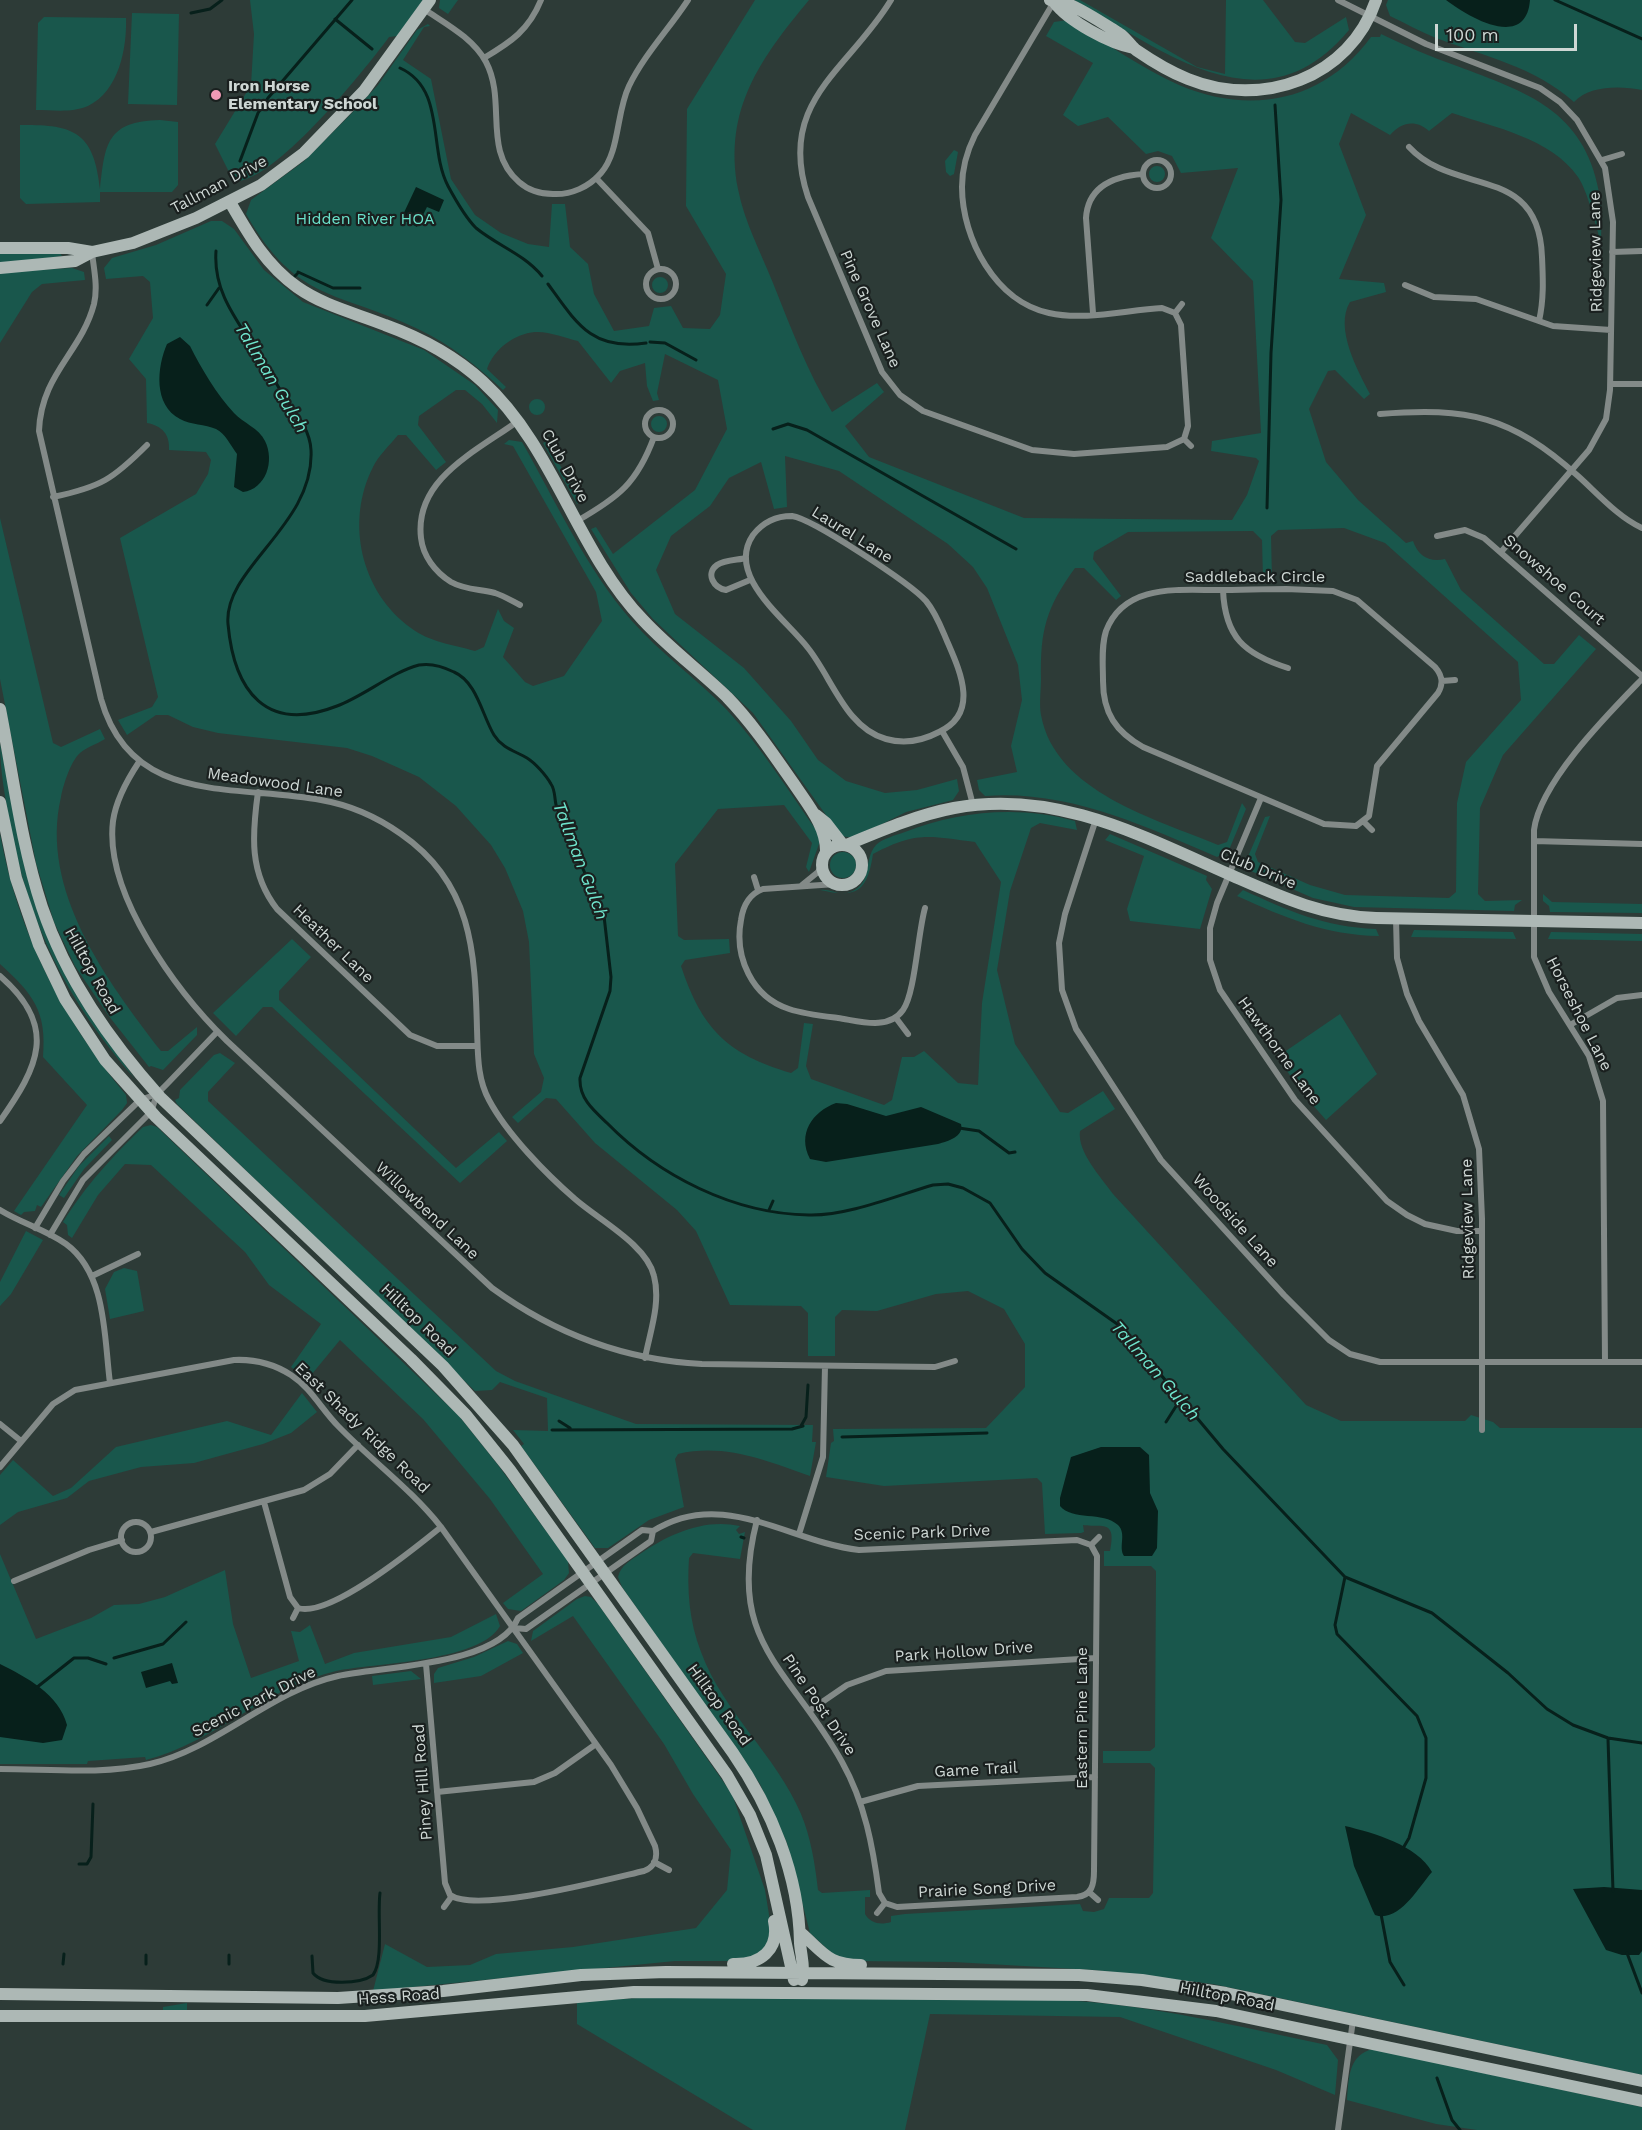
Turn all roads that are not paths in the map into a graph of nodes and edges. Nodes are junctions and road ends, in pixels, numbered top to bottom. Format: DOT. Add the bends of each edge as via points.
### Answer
graph roads {
  1 [pos="541,0"];
  2 [pos="547,0"];
  3 [pos="688,0"];
  4 [pos="891,0"];
  5 [pos="1338,0"];
  6 [pos="1376,0"];
  7 [pos="1053,1"];
  8 [pos="427,5"];
  9 [pos="1369,17"];
  10 [pos="484,58"];
  11 [pos="1409,147"];
  12 [pos="1622,154"];
  13 [pos="1602,160"];
  14 [pos="1143,174"];
  15 [pos="596,178"];
  16 [pos="230,202"];
  17 [pos="0,248"];
  18 [pos="92,252"];
  19 [pos="1612,252"];
  20 [pos="1642,252"];
  21 [pos="0,268"];
  22 [pos="658,269"];
  23 [pos="1406,285"];
  24 [pos="1182,304"];
  25 [pos="1093,313"];
  26 [pos="1175,313"];
  27 [pos="1539,321"];
  28 [pos="1611,330"];
  29 [pos="1611,384"];
  30 [pos="1642,384"];
  31 [pos="1380,414"];
  32 [pos="518,421"];
  33 [pos="654,437"];
  34 [pos="1184,439"];
  35 [pos="147,445"];
  36 [pos="1191,446"];
  37 [pos="1572,470"];
  38 [pos="53,497"];
  39 [pos="577,521"];
  40 [pos="1642,528"];
  41 [pos="1437,536"];
  42 [pos="1501,552"];
  43 [pos="746,558"];
  44 [pos="750,580"];
  45 [pos="1223,590"];
  46 [pos="520,605"];
  47 [pos="1288,668"];
  48 [pos="1642,677"];
  49 [pos="1455,680"];
  50 [pos="1442,681"];
  51 [pos="0,710"];
  52 [pos="942,731"];
  53 [pos="139,762"];
  54 [pos="258,792"];
  55 [pos="1261,798"];
  56 [pos="0,802"];
  57 [pos="973,806"];
  58 [pos="815,814"];
  59 [pos="1096,818"];
  60 [pos="1364,822"];
  61 [pos="1372,830"];
  62 [pos="875,835"];
  63 [pos="1534,841"];
  64 [pos="1642,844"];
  65 [pos="845,845"];
  66 [pos="824,859"];
  67 [pos="861,861"];
  68 [pos="1230,874"];
  69 [pos="754,877"];
  70 [pos="836,884"];
  71 [pos="802,885"];
  72 [pos="758,890"];
  73 [pos="925,908"];
  74 [pos="1396,919"];
  75 [pos="1533,921"];
  76 [pos="1642,923"];
  77 [pos="0,976"];
  78 [pos="1642,995"];
  79 [pos="896,1018"];
  80 [pos="1570,1025"];
  81 [pos="217,1032"];
  82 [pos="908,1034"];
  83 [pos="477,1046"];
  84 [pos="157,1094"];
  85 [pos="140,1100"];
  86 [pos="151,1112"];
  87 [pos="0,1121"];
  88 [pos="0,1210"];
  89 [pos="35,1228"];
  90 [pos="1482,1231"];
  91 [pos="50,1235"];
  92 [pos="138,1254"];
  93 [pos="92,1276"];
  94 [pos="645,1358"];
  95 [pos="955,1361"];
  96 [pos="1482,1362"];
  97 [pos="1605,1362"];
  98 [pos="1642,1362"];
  99 [pos="825,1366"];
  100 [pos="110,1383"];
  101 [pos="0,1424"];
  102 [pos="1482,1430"];
  103 [pos="21,1442"];
  104 [pos="358,1445"];
  105 [pos="0,1467"];
  106 [pos="264,1502"];
  107 [pos="757,1520"];
  108 [pos="441,1527"];
  109 [pos="653,1531"];
  110 [pos="151,1532"];
  111 [pos="799,1534"];
  112 [pos="1098,1537"];
  113 [pos="122,1540"];
  114 [pos="1091,1545"];
  115 [pos="597,1563"];
  116 [pos="583,1572"];
  117 [pos="605,1574"];
  118 [pos="14,1581"];
  119 [pos="591,1583"];
  120 [pos="298,1608"];
  121 [pos="293,1618"];
  122 [pos="514,1628"];
  123 [pos="1096,1658"];
  124 [pos="426,1664"];
  125 [pos="809,1711"];
  126 [pos="596,1744"];
  127 [pos="0,1769"];
  128 [pos="1095,1778"];
  129 [pos="437,1792"];
  130 [pos="860,1802"];
  131 [pos="766,1855"];
  132 [pos="654,1862"];
  133 [pos="669,1870"];
  134 [pos="1089,1892"];
  135 [pos="452,1896"];
  136 [pos="1098,1900"];
  137 [pos="885,1903"];
  138 [pos="444,1907"];
  139 [pos="877,1913"];
  140 [pos="801,1933"];
  141 [pos="666,1972"];
  142 [pos="790,1972"];
  143 [pos="804,1973"];
  144 [pos="962,1974"];
  145 [pos="799,1992"];
  146 [pos="0,1994"];
  147 [pos="0,2016"];
  148 [pos="1353,2020"];
  149 [pos="1349,2039"];
  150 [pos="1642,2081"];
  151 [pos="1642,2101"];
  152 [pos="1338,2130"];
  1 -- 2 [label="street"];
  1 -- 10 [label="street" via="523,32"];
  3 -- 15 [label="street" via="633,77 623,100 608,161"];
  4 -- 34 [label="street, Pine Grove Lane" via="815,95 803,124 799,150 808,197 882,372 896,390 923,411 1032,450 1074,454 1167,447"];
  5 -- 9 [label="street, Ridgeview Lane"];
  6 -- 9 [label="main road"];
  7 -- 9 [label="main road" via="1066,4 1122,36 1175,73 1203,85 1242,90 1300,82 1326,68 1350,47"];
  7 -- 25 [label="street" via="971,144 962,176 963,203 984,264 1010,295 1049,313"];
  8 -- 10 [label="street"];
  8 -- 16 [label="main road, Tallman Drive" via="370,85 315,142 282,170"];
  9 -- 13 [label="street, Ridgeview Lane" via="1426,44 1540,88 1572,114"];
  10 -- 15 [label="street" via="494,84 498,151 512,175 529,189 549,194 574,191"];
  11 -- 27 [label="street" via="1428,165 1503,188 1528,208 1542,242 1544,293"];
  12 -- 13 [label="street"];
  13 -- 19 [label="street, Ridgeview Lane" via="1612,212"];
  14 -- 14 [label="street" via="1146,183 1157,188 1168,182 1170,173 1167,164 1154,160 1146,165"];
  14 -- 25 [label="street" via="1109,181 1089,203 1086,218"];
  15 -- 22 [label="street" via="648,233"];
  16 -- 18 [label="main road, Tallman Drive" via="144,240"];
  16 -- 32 [label="main road, Club Drive" via="261,253 296,286 326,304 410,335 448,355 484,382"];
  17 -- 18 [label="main road, Tallman Drive"];
  18 -- 21 [label="main road, Tallman Drive" via="75,261"];
  18 -- 38 [label="street, Meadowood Lane" via="94,303 85,326 51,381 40,417 41,448"];
  19 -- 20 [label="street"];
  19 -- 28 [label="street, Ridgeview Lane"];
  22 -- 22 [label="street" via="649,274 646,288 651,296 661,299 670,296 676,282 668,270"];
  23 -- 27 [label="street" via="1434,297 1476,298"];
  24 -- 26 [label="street"];
  25 -- 26 [label="street" via="1162,308"];
  26 -- 34 [label="street" via="1181,325 1187,404 1188,430"];
  27 -- 28 [label="street" via="1564,329"];
  28 -- 29 [label="street, Ridgeview Lane"];
  29 -- 30 [label="street"];
  29 -- 37 [label="street, Ridgeview Lane" via="1601,431"];
  31 -- 37 [label="street" via="1471,414 1538,443"];
  32 -- 39 [label="main road, Club Drive"];
  32 -- 46 [label="street" via="436,482 425,499 420,526 426,555 440,574 456,585 498,594"];
  33 -- 33 [label="street" via="663,437 673,428 673,419 663,410 647,417 645,426"];
  33 -- 39 [label="street" via="627,488"];
  34 -- 36 [label="street"];
  35 -- 38 [label="street" via="100,485"];
  37 -- 40 [label="street"];
  37 -- 42 [label="street, Ridgeview Lane"];
  38 -- 53 [label="street, Meadowood Lane" via="104,711 115,735"];
  39 -- 58 [label="main road, Club Drive" via="629,605 745,717"];
  41 -- 42 [label="street, Snowshoe Court" via="1468,531"];
  42 -- 48 [label="street, Snowshoe Court"];
  43 -- 44 [label="street"];
  43 -- 44 [label="street" via="717,565 712,579 718,588 726,590"];
  43 -- 52 [label="street, Laurel Lane" via="753,535 764,524 779,518 801,518 819,526 922,598 935,615 964,686 962,705"];
  44 -- 52 [label="street" via="810,650 864,728 881,737 906,741"];
  45 -- 47 [label="street" via="1225,614 1235,636 1261,658"];
  45 -- 50 [label="street, Saddleback Circle" via="1311,589 1344,594 1364,604 1438,670"];
  45 -- 55 [label="street, Saddleback Circle" via="1160,590 1136,598 1121,609 1105,638 1104,701 1112,722 1132,741"];
  48 -- 63 [label="street, Horseshoe Lane" via="1554,779 1537,816"];
  49 -- 50 [label="street"];
  50 -- 60 [label="street" via="1438,693 1377,766 1369,816"];
  51 -- 84 [label="main road, Hilltop Road" via="32,872 54,939 100,1022"];
  52 -- 57 [label="street" via="963,767"];
  53 -- 54 [label="street, Meadowood Lane" via="183,783"];
  53 -- 81 [label="street, Willowbend Lane" via="115,812 115,866 135,914 164,966"];
  54 -- 83 [label="street, Heather Lane" via="252,844 254,862 277,909 410,1035 437,1046"];
  54 -- 83 [label="street, Meadowood Lane" via="321,800 364,812 403,835 432,863 454,895 469,932 475,967"];
  55 -- 60 [label="street, Saddleback Circle" via="1324,824 1346,827"];
  55 -- 68 [label="street, Hawthorne Lane"];
  56 -- 85 [label="main road, Hilltop Road" via="26,912 49,967 95,1046"];
  57 -- 59 [label="main road, Club Drive" via="1043,805"];
  57 -- 62 [label="main road, Club Drive" via="927,815"];
  58 -- 65 [label="main road, Club Drive"];
  58 -- 66 [label="main road, Club Drive" via="826,844"];
  59 -- 68 [label="main road, Club Drive"];
  59 -- 96 [label="street, Woodside Lane" via="1062,924 1062,990 1076,1029 1158,1155 1315,1328 1339,1347 1380,1362"];
  60 -- 61 [label="street"];
  62 -- 65 [label="main road, Club Drive"];
  62 -- 67 [label="main road"];
  63 -- 64 [label="street"];
  63 -- 75 [label="street, Horseshoe Lane"];
  65 -- 66 [label="main road" via="833,847"];
  65 -- 67 [label="main road" via="856,851"];
  66 -- 70 [label="main road" via="827,878"];
  66 -- 71 [label="street"];
  67 -- 70 [label="main road" via="857,878"];
  68 -- 74 [label="main road, Club Drive" via="1328,914"];
  68 -- 90 [label="street, Hawthorne Lane" via="1210,928 1212,969 1224,998 1276,1074 1301,1107 1398,1210 1440,1228"];
  69 -- 72 [label="street"];
  70 -- 71 [label="street"];
  71 -- 72 [label="street"];
  72 -- 79 [label="street" via="745,905 739,941 747,971 765,995 789,1009 808,1013 879,1024"];
  73 -- 79 [label="street" via="908,999"];
  74 -- 75 [label="main road, Club Drive"];
  74 -- 90 [label="street, Ridgeview Lane" via="1397,958 1410,1002 1459,1087 1473,1122 1481,1163"];
  75 -- 76 [label="main road, Club Drive"];
  75 -- 80 [label="street, Horseshoe Lane" via="1533,951 1539,970"];
  77 -- 87 [label="street" via="20,994 29,1009 36,1045 29,1077"];
  78 -- 80 [label="street" via="1617,998"];
  79 -- 82 [label="street"];
  80 -- 97 [label="street, Horseshoe Lane" via="1592,1063 1604,1109"];
  81 -- 84 [label="street"];
  81 -- 94 [label="street, Willowbend Lane" via="492,1288 528,1313 568,1333"];
  83 -- 94 [label="street, Meadowood Lane" via="485,1092 506,1125 562,1188 649,1263 656,1299"];
  84 -- 85 [label="street"];
  84 -- 86 [label="street"];
  84 -- 115 [label="main road, Hilltop Road" via="465,1389 513,1445"];
  85 -- 86 [label="main road, Hilltop Road"];
  85 -- 89 [label="street" via="75,1164"];
  86 -- 91 [label="street" via="85,1177"];
  86 -- 116 [label="main road, Hilltop Road" via="445,1393 497,1453"];
  88 -- 89 [label="street"];
  89 -- 91 [label="street"];
  90 -- 96 [label="street, Ridgeview Lane"];
  91 -- 93 [label="street" via="76,1253"];
  92 -- 93 [label="street"];
  93 -- 100 [label="street"];
  94 -- 99 [label="street, Willowbend Lane" via="695,1364"];
  95 -- 99 [label="street, Willowbend Lane" via="935,1367"];
  96 -- 97 [label="street, Woodside Lane"];
  96 -- 102 [label="street, Ridgeview Lane"];
  97 -- 98 [label="street, Woodside Lane"];
  99 -- 111 [label="street" via="822,1463"];
  100 -- 103 [label="street, East Shady Ridge Road" via="78,1389 60,1398"];
  100 -- 104 [label="street, East Shady Ridge Road" via="225,1361 261,1362 299,1381"];
  101 -- 103 [label="street"];
  103 -- 105 [label="street, East Shady Ridge Road"];
  104 -- 106 [label="street" via="318,1484"];
  104 -- 108 [label="street, East Shady Ridge Road" via="409,1491"];
  106 -- 110 [label="street"];
  106 -- 120 [label="street" via="290,1597"];
  107 -- 109 [label="street, Scenic Park Drive" via="705,1514 680,1519"];
  107 -- 111 [label="street, Scenic Park Drive"];
  107 -- 125 [label="street, Pine Post Drive" via="747,1580 754,1621 766,1650"];
  108 -- 120 [label="street" via="363,1585 311,1608"];
  108 -- 122 [label="street, East Shady Ridge Road"];
  109 -- 115 [label="street, Scenic Park Drive" via="642,1530"];
  109 -- 117 [label="street, Scenic Park Drive" via="651,1541"];
  110 -- 113 [label="street" via="143,1523 132,1522 123,1529"];
  110 -- 113 [label="street" via="150,1543 142,1551 128,1549"];
  111 -- 114 [label="street, Scenic Park Drive" via="838,1547 868,1550 1077,1540"];
  112 -- 114 [label="street"];
  113 -- 118 [label="street"];
  114 -- 123 [label="street, Eastern Pine Lane" via="1097,1556"];
  115 -- 116 [label="street, Scenic Park Drive"];
  115 -- 117 [label="main road, Hilltop Road"];
  116 -- 119 [label="main road, Hilltop Road"];
  116 -- 122 [label="street, Scenic Park Drive" via="518,1618"];
  117 -- 119 [label="street, Scenic Park Drive"];
  117 -- 140 [label="main road, Hilltop Road" via="757,1791 783,1851"];
  119 -- 122 [label="street, Scenic Park Drive" via="526,1629"];
  119 -- 131 [label="main road, Hilltop Road" via="730,1779 753,1820"];
  120 -- 121 [label="street"];
  122 -- 124 [label="street, Scenic Park Drive" via="469,1653"];
  122 -- 126 [label="street, East Shady Ridge Road"];
  123 -- 125 [label="street, Park Hollow Drive" via="890,1670 852,1682"];
  123 -- 128 [label="street, Eastern Pine Lane"];
  124 -- 127 [label="street, Scenic Park Drive" via="349,1674 315,1683 193,1748 148,1764 110,1769"];
  124 -- 129 [label="street, Piney Hill Road"];
  125 -- 130 [label="street, Pine Post Drive" via="843,1764"];
  126 -- 129 [label="street" via="555,1773 534,1782"];
  126 -- 132 [label="street, East Shady Ridge Road" via="641,1816 656,1851"];
  128 -- 130 [label="street, Game Trail" via="918,1786"];
  128 -- 134 [label="street, Eastern Pine Lane" via="1094,1882"];
  129 -- 135 [label="street, Piney Hill Road" via="445,1886"];
  130 -- 137 [label="street, Pine Post Drive" via="874,1852 879,1893"];
  131 -- 141 [label="main road" via="764,1872 776,1932 768,1953 745,1964 680,1964"];
  131 -- 142 [label="main road, Hilltop Road"];
  132 -- 133 [label="street"];
  132 -- 135 [label="street" via="644,1871 546,1893 465,1900"];
  134 -- 136 [label="street"];
  134 -- 137 [label="street, Prairie Song Drive" via="1079,1897 940,1905 895,1907"];
  135 -- 138 [label="street"];
  137 -- 139 [label="street"];
  140 -- 143 [label="main road, Hilltop Road"];
  140 -- 144 [label="main road" via="822,1955 841,1964 948,1966"];
  141 -- 142 [label="main road, Hess Road"];
  141 -- 146 [label="main road, Hess Road" via="581,1975 338,1998"];
  142 -- 143 [label="main road, Hilltop Road"];
  142 -- 145 [label="main road, Hilltop Road"];
  143 -- 144 [label="main road, Hilltop Road"];
  143 -- 145 [label="main road, Hilltop Road"];
  144 -- 148 [label="main road, Hilltop Road" via="1059,1974 1142,1980"];
  145 -- 147 [label="main road, Hess Road" via="615,1992 344,2017"];
  145 -- 149 [label="main road, Hilltop Road" via="1109,1996 1207,2009"];
  148 -- 149 [label="street"];
  148 -- 150 [label="main road, Hilltop Road"];
  149 -- 151 [label="main road, Hilltop Road"];
  149 -- 152 [label="street"];
}
